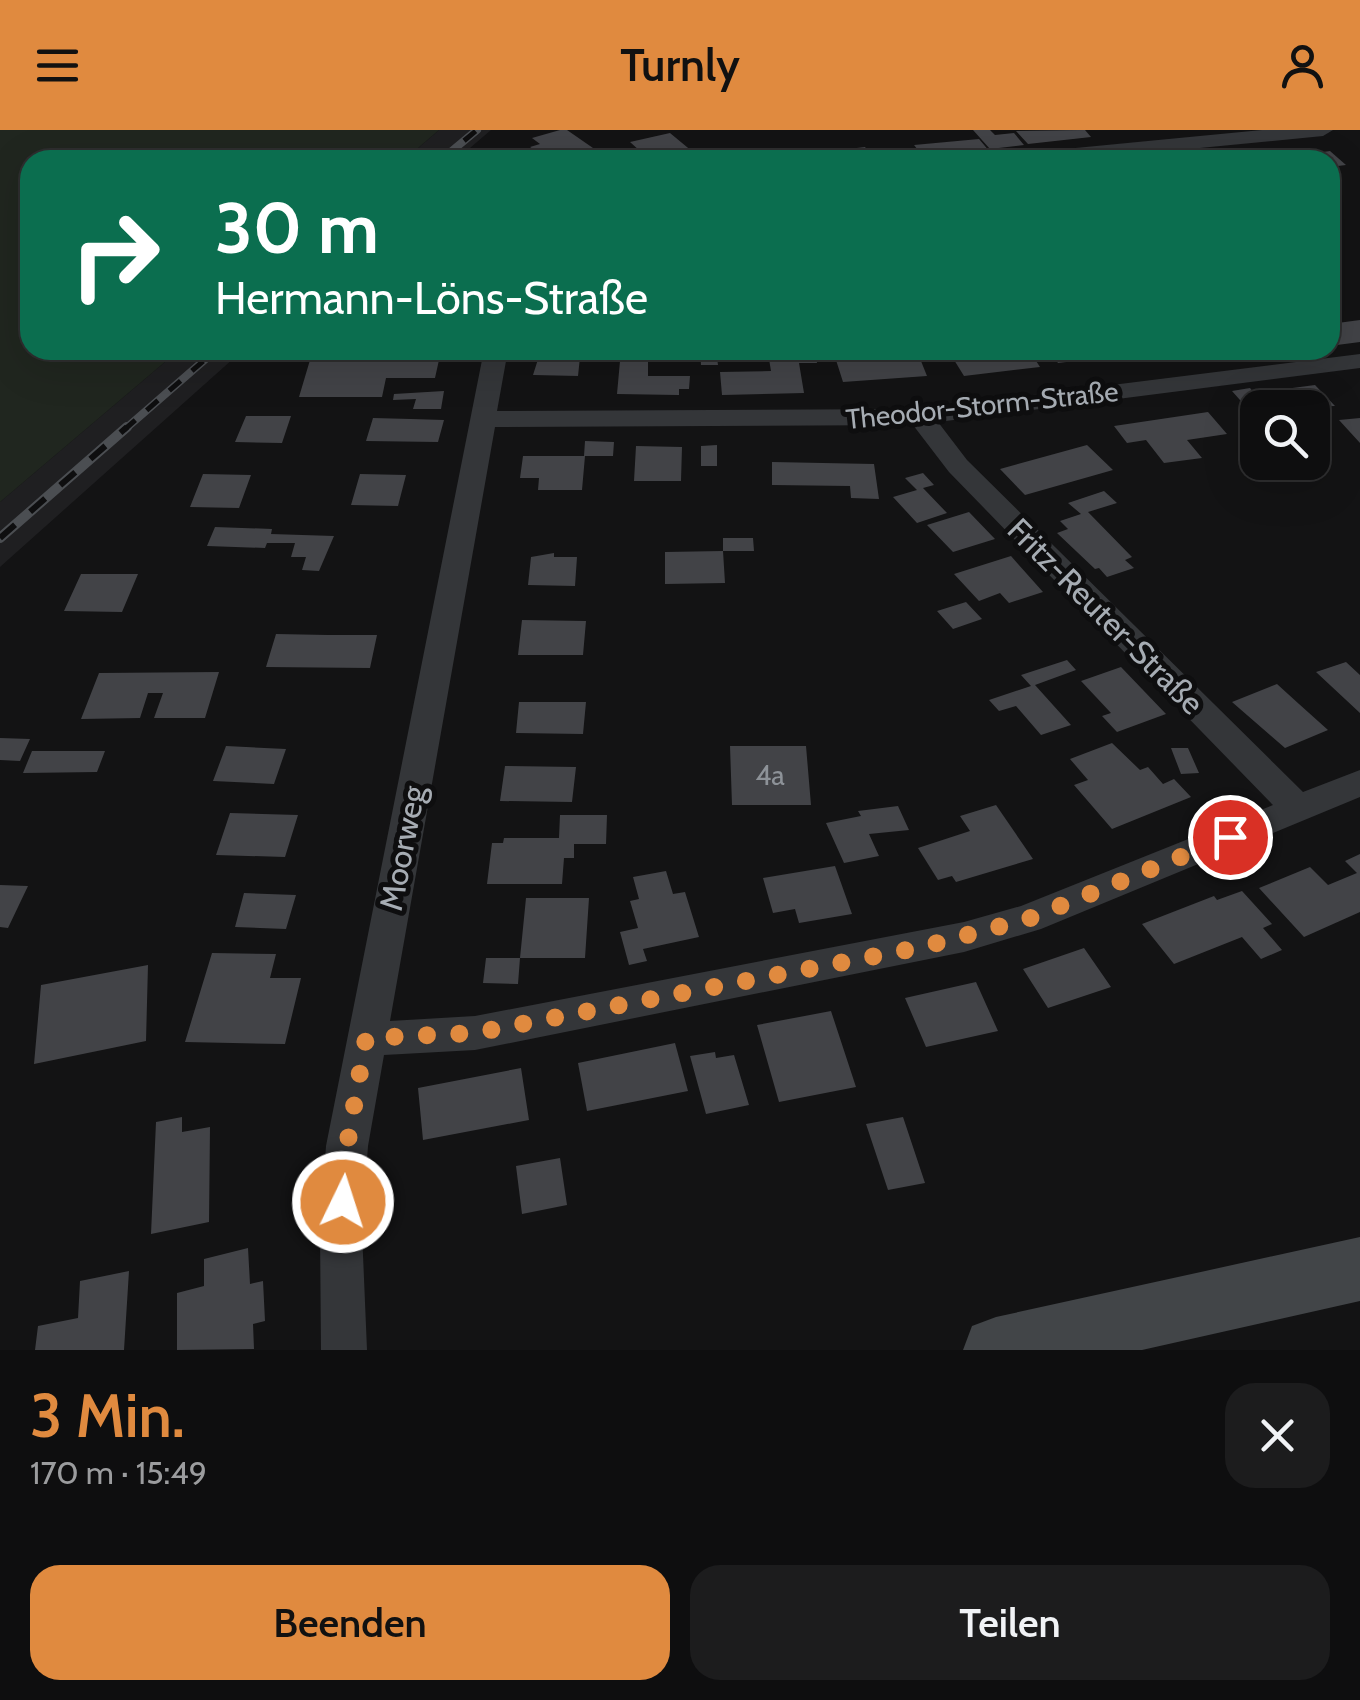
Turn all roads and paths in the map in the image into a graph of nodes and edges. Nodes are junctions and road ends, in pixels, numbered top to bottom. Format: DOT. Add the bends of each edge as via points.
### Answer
graph roads {
  1 [pos="1323,130"];
  2 [pos="1117,150"];
  3 [pos="494,360"];
  4 [pos="1360,361"];
  5 [pos="920,417"];
  6 [pos="482,419"];
  7 [pos="1360,783"];
  8 [pos="1298,809"];
  9 [pos="366,1038"];
  10 [pos="1360,1269"];
  11 [pos="344,1350"];
  12 [pos="996,1350"];
  1 -- 2 [label="street"];
  3 -- 6 [label="street, Moorweg"];
  4 -- 5 [label="street, Theodor-Storm-Straße"];
  5 -- 6 [label="street, Theodor-Storm-Straße"];
  5 -- 8 [label="street, Fritz-Reuter-Straße" via="958,466"];
  6 -- 9 [label="street, Moorweg"];
  7 -- 8 [label="street"];
  8 -- 9 [label="street" via="1028,919 936,944 475,1033"];
  9 -- 11 [label="street, Moorweg" via="341,1231"];
  10 -- 12 [label="street"];
}
